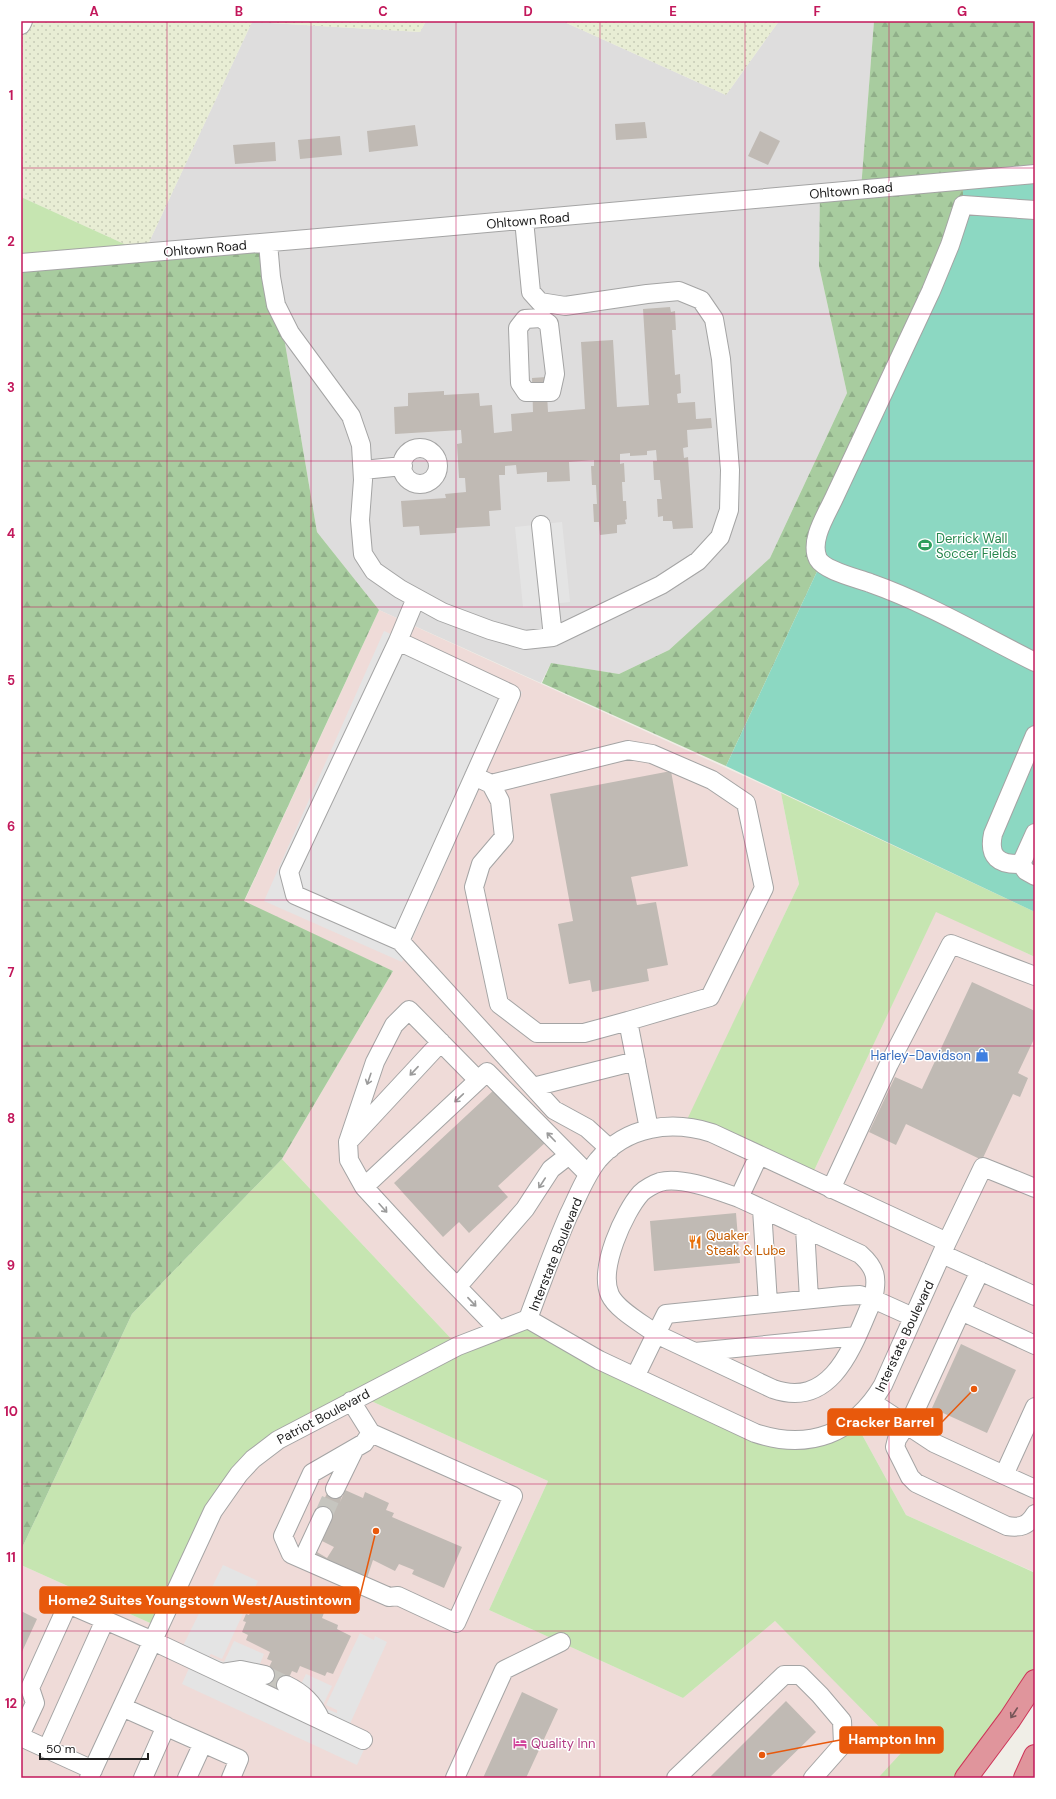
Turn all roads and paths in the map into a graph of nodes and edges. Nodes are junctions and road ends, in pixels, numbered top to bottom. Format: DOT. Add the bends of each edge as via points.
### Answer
graph roads {
  1 [pos="23,21"];
  2 [pos="21,25"];
  3 [pos="1035,174"];
  4 [pos="962,180"];
  5 [pos="963,205"];
  6 [pos="1035,210"];
  7 [pos="524,220"];
  8 [pos="268,243"];
  9 [pos="21,263"];
  10 [pos="403,466"];
  11 [pos="362,470"];
  12 [pos="541,526"];
  13 [pos="416,598"];
  14 [pos="553,637"];
  15 [pos="398,641"];
  16 [pos="1035,662"];
  17 [pos="1035,735"];
  18 [pos="474,776"];
  19 [pos="491,784"];
  20 [pos="1035,833"];
  21 [pos="1021,864"];
  22 [pos="1035,876"];
  23 [pos="400,941"];
  24 [pos="1035,976"];
  25 [pos="628,1021"];
  26 [pos="441,1042"];
  27 [pos="636,1062"];
  28 [pos="478,1080"];
  29 [pos="533,1087"];
  30 [pos="649,1129"];
  31 [pos="348,1142"];
  32 [pos="610,1150"];
  33 [pos="569,1155"];
  34 [pos="759,1155"];
  35 [pos="588,1174"];
  36 [pos="364,1186"];
  37 [pos="831,1188"];
  38 [pos="1035,1188"];
  39 [pos="739,1198"];
  40 [pos="762,1209"];
  41 [pos="805,1228"];
  42 [pos="944,1248"];
  43 [pos="980,1271"];
  44 [pos="458,1286"];
  45 [pos="1035,1296"];
  46 [pos="809,1299"];
  47 [pos="873,1299"];
  48 [pos="768,1303"];
  49 [pos="961,1311"];
  50 [pos="913,1317"];
  51 [pos="528,1319"];
  52 [pos="499,1330"];
  53 [pos="656,1334"];
  54 [pos="857,1336"];
  55 [pos="1035,1345"];
  56 [pos="695,1352"];
  57 [pos="635,1377"];
  58 [pos="351,1401"];
  59 [pos="872,1402"];
  60 [pos="1035,1407"];
  61 [pos="906,1426"];
  62 [pos="371,1433"];
  63 [pos="354,1450"];
  64 [pos="1004,1475"];
  65 [pos="335,1488"];
  66 [pos="1035,1489"];
  67 [pos="1035,1514"];
  68 [pos="323,1516"];
  69 [pos="303,1560"];
  70 [pos="104,1620"];
  71 [pos="153,1641"];
  72 [pos="561,1642"];
  73 [pos="222,1673"];
  74 [pos="265,1675"];
  75 [pos="1035,1680"];
  76 [pos="286,1685"];
  77 [pos="26,1696"];
  78 [pos="122,1707"];
  79 [pos="321,1720"];
  80 [pos="166,1726"];
  81 [pos="21,1733"];
  82 [pos="21,1737"];
  83 [pos="363,1740"];
  84 [pos="203,1743"];
  85 [pos="48,1749"];
  86 [pos="1035,1756"];
  87 [pos="91,1774"];
  88 [pos="143,1778"];
  89 [pos="187,1778"];
  90 [pos="231,1778"];
  91 [pos="455,1778"];
  92 [pos="676,1778"];
  93 [pos="813,1778"];
  94 [pos="966,1778"];
  95 [pos="1025,1778"];
  1 -- 2 [label="street"];
  3 -- 4 [label="street, Ohltown Road"];
  4 -- 5 [label="street"];
  4 -- 7 [label="street, Ohltown Road"];
  5 -- 6 [label="street"];
  5 -- 16 [label="street" via="931,291 826,515 815,549 821,563 831,569 899,594"];
  7 -- 8 [label="street, Ohltown Road"];
  7 -- 14 [label="street" via="531,292 541,310 679,291 701,300 714,319 721,359 730,470 729,510 720,537 698,562 661,585"];
  8 -- 9 [label="street, Ohltown Road"];
  8 -- 11 [label="street" via="276,305 290,333 351,416 361,445"];
  10 -- 11 [label="street"];
  11 -- 13 [label="street" via="360,520 363,554 374,571"];
  12 -- 14 [label="street"];
  13 -- 14 [label="street" via="442,612 524,640"];
  13 -- 15 [label="street"];
  15 -- 18 [label="street" via="512,694"];
  15 -- 23 [label="street" via="289,872 295,895"];
  17 -- 21 [label="street" via="992,834 990,845 994,855 1001,862"];
  18 -- 19 [label="street"];
  18 -- 23 [label="street"];
  19 -- 25 [label="street" via="500,801 504,837 481,864 474,887 499,1004 537,1033 584,1032"];
  19 -- 25 [label="street" via="628,750 652,754 712,780 746,803 764,888 710,997"];
  20 -- 21 [label="street"];
  21 -- 22 [label="street" via="1026,871"];
  23 -- 29 [label="street"];
  24 -- 37 [label="street" via="951,944"];
  25 -- 27 [label="street"];
  26 -- 28 [label="street"];
  26 -- 31 [label="street, one-way"];
  26 -- 31 [label="street, one-way" via="409,1010 394,1025 375,1062"];
  27 -- 29 [label="street"];
  27 -- 30 [label="street"];
  33 -- 28 [label="street, one-way" via="487,1072"];
  28 -- 36 [label="street, one-way"];
  29 -- 32 [label="street" via="554,1110 587,1128"];
  30 -- 32 [label="street, Interstate Boulevard" via="628,1136"];
  30 -- 34 [label="street, Interstate Boulevard" via="666,1126 698,1129"];
  31 -- 36 [label="street" via="349,1160"];
  32 -- 35 [label="street, Interstate Boulevard" via="598,1160"];
  33 -- 35 [label="street"];
  33 -- 44 [label="street, one-way" via="551,1169 525,1209"];
  34 -- 37 [label="street, Interstate Boulevard"];
  34 -- 39 [label="street"];
  35 -- 51 [label="street, Interstate Boulevard" via="557,1240"];
  36 -- 44 [label="street, one-way" via="424,1253"];
  37 -- 42 [label="street, Interstate Boulevard"];
  38 -- 42 [label="street, Interstate Boulevard" via="983,1167"];
  39 -- 40 [label="street"];
  39 -- 53 [label="street" via="677,1181 660,1182 642,1192 631,1208 617,1235 608,1265 607,1283 610,1295 619,1306"];
  40 -- 41 [label="street"];
  40 -- 48 [label="street"];
  41 -- 46 [label="street"];
  41 -- 47 [label="street" via="860,1254 870,1262 876,1286"];
  42 -- 43 [label="street"];
  42 -- 50 [label="street, Interstate Boulevard"];
  43 -- 45 [label="street"];
  43 -- 49 [label="street"];
  44 -- 52 [label="street, one-way"];
  46 -- 47 [label="street" via="860,1295"];
  46 -- 48 [label="street"];
  47 -- 50 [label="street"];
  47 -- 54 [label="street"];
  48 -- 53 [label="street" via="666,1314"];
  49 -- 55 [label="street"];
  49 -- 61 [label="street"];
  50 -- 59 [label="street, Interstate Boulevard" via="883,1385"];
  51 -- 52 [label="street, Patriot Boulevard"];
  51 -- 57 [label="street, Interstate Boulevard" via="599,1360"];
  52 -- 58 [label="street, Patriot Boulevard" via="458,1346"];
  53 -- 56 [label="street"];
  53 -- 57 [label="street"];
  54 -- 56 [label="street"];
  54 -- 56 [label="street" via="833,1377 817,1388 798,1393 784,1393 773,1389"];
  57 -- 59 [label="street, Interstate Boulevard" via="755,1433 779,1440 790,1441 827,1435 854,1420"];
  58 -- 62 [label="street"];
  58 -- 71 [label="street, Patriot Boulevard" via="278,1440 253,1459 239,1474 213,1511"];
  59 -- 61 [label="street"];
  60 -- 64 [label="street"];
  61 -- 64 [label="street" via="934,1443"];
  61 -- 67 [label="street" via="894,1448 916,1483 1007,1526 1017,1528 1027,1525"];
  62 -- 63 [label="street" via="364,1443"];
  62 -- 69 [label="street" via="513,1496 456,1623 398,1596 389,1596"];
  63 -- 65 [label="street"];
  63 -- 69 [label="street" via="312,1472 283,1536 291,1554"];
  64 -- 66 [label="street"];
  68 -- 69 [label="street"];
  70 -- 71 [label="street"];
  70 -- 77 [label="street" via="68,1604"];
  70 -- 85 [label="street"];
  71 -- 73 [label="street"];
  71 -- 78 [label="street, Patriot Boulevard"];
  72 -- 91 [label="street" via="504,1670"];
  73 -- 74 [label="street" via="241,1670"];
  73 -- 79 [label="street"];
  75 -- 94 [label="highway, one-way" via="1010,1719"];
  76 -- 79 [label="street" via="309,1700"];
  77 -- 81 [label="street" via="35,1703"];
  78 -- 80 [label="street"];
  78 -- 87 [label="street, Patriot Boulevard"];
  79 -- 83 [label="street"];
  80 -- 84 [label="street"];
  80 -- 88 [label="street"];
  82 -- 85 [label="street"];
  84 -- 89 [label="street"];
  84 -- 90 [label="street" via="239,1759"];
  85 -- 87 [label="street"];
  86 -- 95 [label="highway"];
  92 -- 93 [label="street" via="784,1675 800,1675 842,1721 843,1744"];
}
